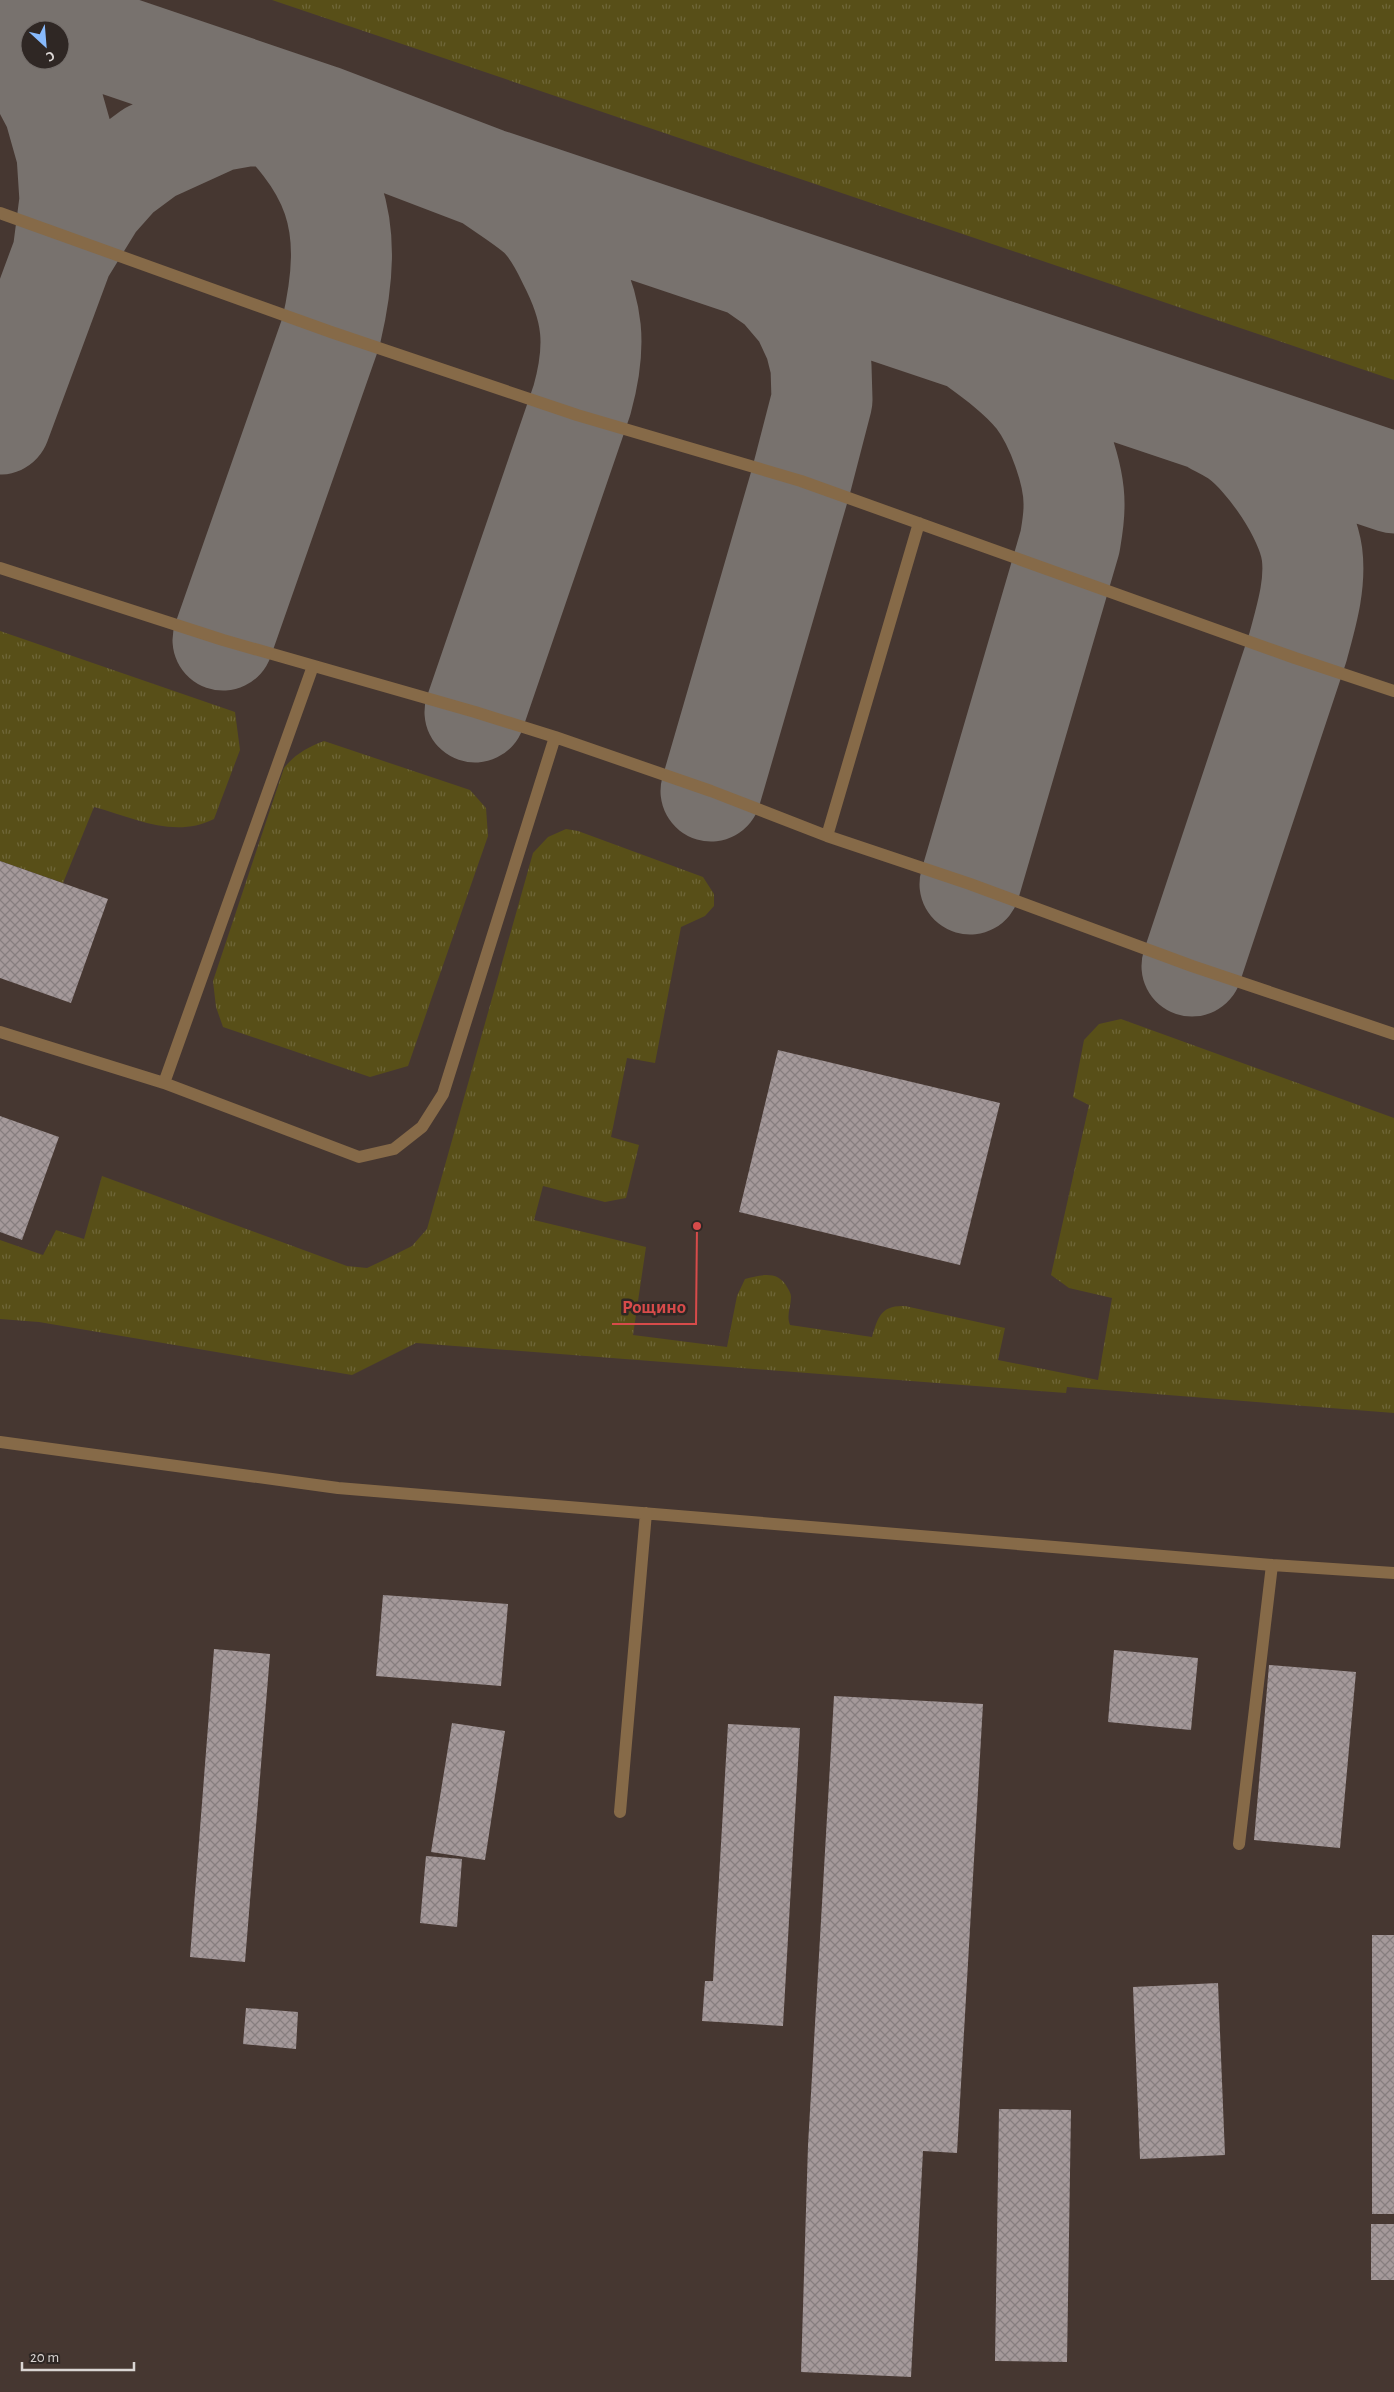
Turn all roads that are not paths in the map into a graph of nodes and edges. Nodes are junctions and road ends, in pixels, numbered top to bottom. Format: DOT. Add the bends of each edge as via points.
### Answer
graph roads {
  1 [pos="0,212"];
  2 [pos="919,522"];
  3 [pos="0,568"];
  4 [pos="313,666"];
  5 [pos="1394,691"];
  6 [pos="555,737"];
  7 [pos="827,836"];
  8 [pos="0,1032"];
  9 [pos="1394,1034"];
  10 [pos="164,1083"];
  11 [pos="0,1442"];
  12 [pos="646,1513"];
  13 [pos="1272,1565"];
  14 [pos="1394,1573"];
  15 [pos="620,1812"];
  16 [pos="1239,1844"];
  1 -- 2 [label="lane" via="331,332 577,415 801,481"];
  2 -- 5 [label="lane"];
  2 -- 7 [label="lane"];
  3 -- 4 [label="lane"];
  4 -- 6 [label="lane"];
  4 -- 10 [label="lane"];
  6 -- 7 [label="lane" via="711,791"];
  6 -- 10 [label="lane" via="443,1094 422,1127 394,1149 359,1157"];
  7 -- 9 [label="lane"];
  8 -- 10 [label="lane"];
  11 -- 12 [label="lane" via="338,1488"];
  12 -- 13 [label="lane"];
  12 -- 15 [label="lane"];
  13 -- 14 [label="lane"];
  13 -- 16 [label="lane"];
}
